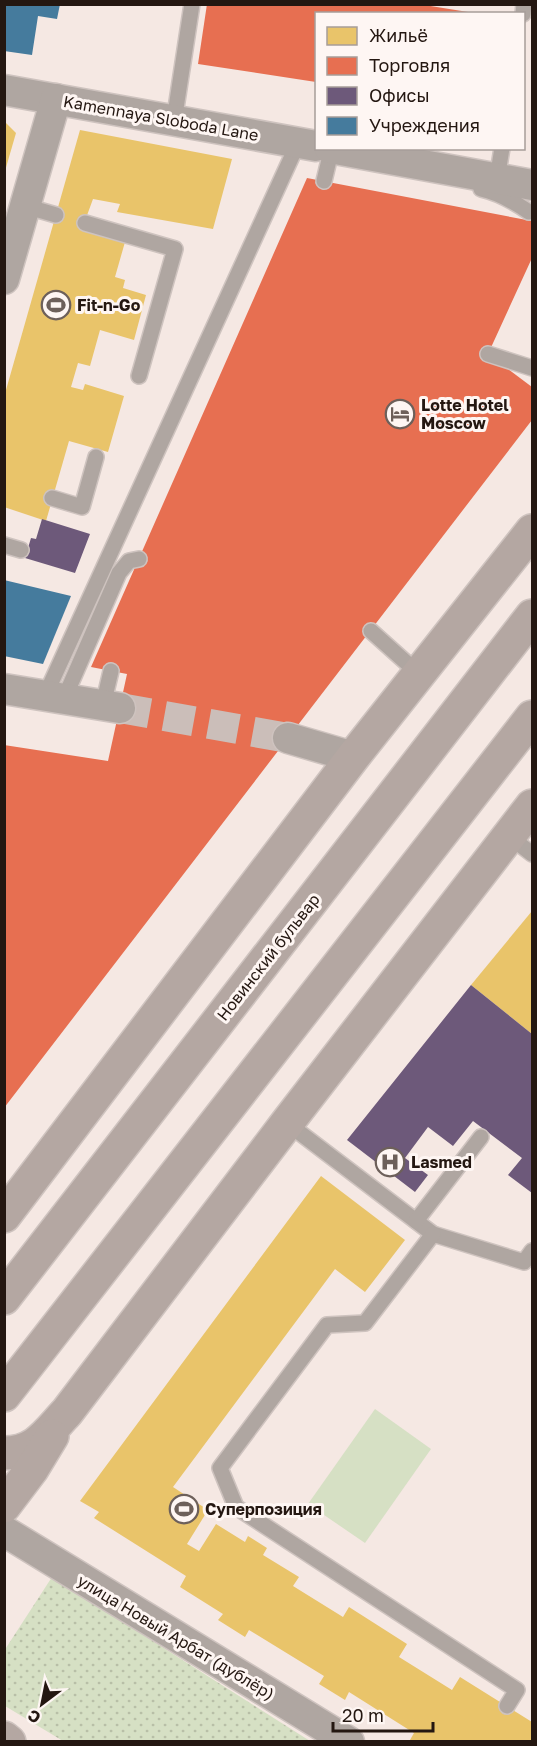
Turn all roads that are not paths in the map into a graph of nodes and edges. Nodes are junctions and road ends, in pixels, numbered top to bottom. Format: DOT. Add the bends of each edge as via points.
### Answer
graph roads {
  1 [pos="192,4"];
  2 [pos="4,90"];
  3 [pos="56,99"];
  4 [pos="174,121"];
  5 [pos="315,148"];
  6 [pos="318,150"];
  7 [pos="318,150"];
  8 [pos="322,150"];
  9 [pos="324,150"];
  10 [pos="502,150"];
  11 [pos="497,179"];
  12 [pos="324,181"];
  13 [pos="25,206"];
  14 [pos="530,206"];
  15 [pos="56,215"];
  16 [pos="85,223"];
  17 [pos="4,279"];
  18 [pos="488,354"];
  19 [pos="532,368"];
  20 [pos="139,376"];
  21 [pos="96,457"];
  22 [pos="52,498"];
  23 [pos="532,531"];
  24 [pos="4,545"];
  25 [pos="21,550"];
  26 [pos="139,559"];
  27 [pos="532,616"];
  28 [pos="371,630"];
  29 [pos="111,671"];
  30 [pos="419,674"];
  31 [pos="4,689"];
  32 [pos="55,698"];
  33 [pos="111,707"];
  34 [pos="532,717"];
  35 [pos="288,738"];
  36 [pos="353,757"];
  37 [pos="532,806"];
  38 [pos="521,845"];
  39 [pos="287,1123"];
  40 [pos="481,1137"];
  41 [pos="4,1216"];
  42 [pos="416,1221"];
  43 [pos="433,1234"];
  44 [pos="532,1251"];
  45 [pos="4,1298"];
  46 [pos="4,1395"];
  47 [pos="67,1412"];
  48 [pos="4,1453"];
  49 [pos="4,1506"];
  50 [pos="4,1531"];
  51 [pos="507,1706"];
  52 [pos="4,1738"];
  53 [pos="9,1742"];
  54 [pos="349,1742"];
  1 -- 4 [label="lane"];
  2 -- 3 [label="street, Kamennaya Sloboda Lane"];
  3 -- 4 [label="street, Kamennaya Sloboda Lane"];
  3 -- 13 [label="street"];
  4 -- 5 [label="street, Kamennaya Sloboda Lane"];
  6 -- 12 [label="lane"];
  7 -- 32 [label="lane"];
  8 -- 14 [label="lane" via="495,192"];
  9 -- 11 [label="street, Kamennaya Sloboda Lane"];
  10 -- 11 [label="lane"];
  11 -- 14 [label="street, Kamennaya Sloboda Lane"];
  13 -- 15 [label="lane"];
  13 -- 17 [label="street"];
  16 -- 20 [label="lane" via="175,249"];
  18 -- 19 [label="lane"];
  21 -- 22 [label="lane" via="82,507"];
  23 -- 30 [label="main road"];
  24 -- 25 [label="lane"];
  26 -- 32 [label="lane" via="129,561 119,573"];
  27 -- 45 [label="main road, Новинский бульвар"];
  28 -- 30 [label="lane"];
  29 -- 33 [label="lane"];
  30 -- 36 [label="main road"];
  31 -- 32 [label="street"];
  32 -- 33 [label="street"];
  34 -- 46 [label="main road"];
  35 -- 36 [label="street"];
  36 -- 41 [label="main road"];
  37 -- 38 [label="main road"];
  38 -- 39 [label="main road"];
  39 -- 42 [label="lane"];
  39 -- 47 [label="main road"];
  40 -- 42 [label="lane"];
  42 -- 43 [label="lane"];
  43 -- 44 [label="lane" via="524,1262"];
  43 -- 51 [label="lane" via="365,1323 327,1325 220,1468 236,1507 517,1690"];
  47 -- 48 [label="main road" via="29,1449"];
  47 -- 49 [label="main road"];
  50 -- 54 [label="street, улица Новый Арбат (дублёр)"];
  52 -- 53 [label="main road"];
}
